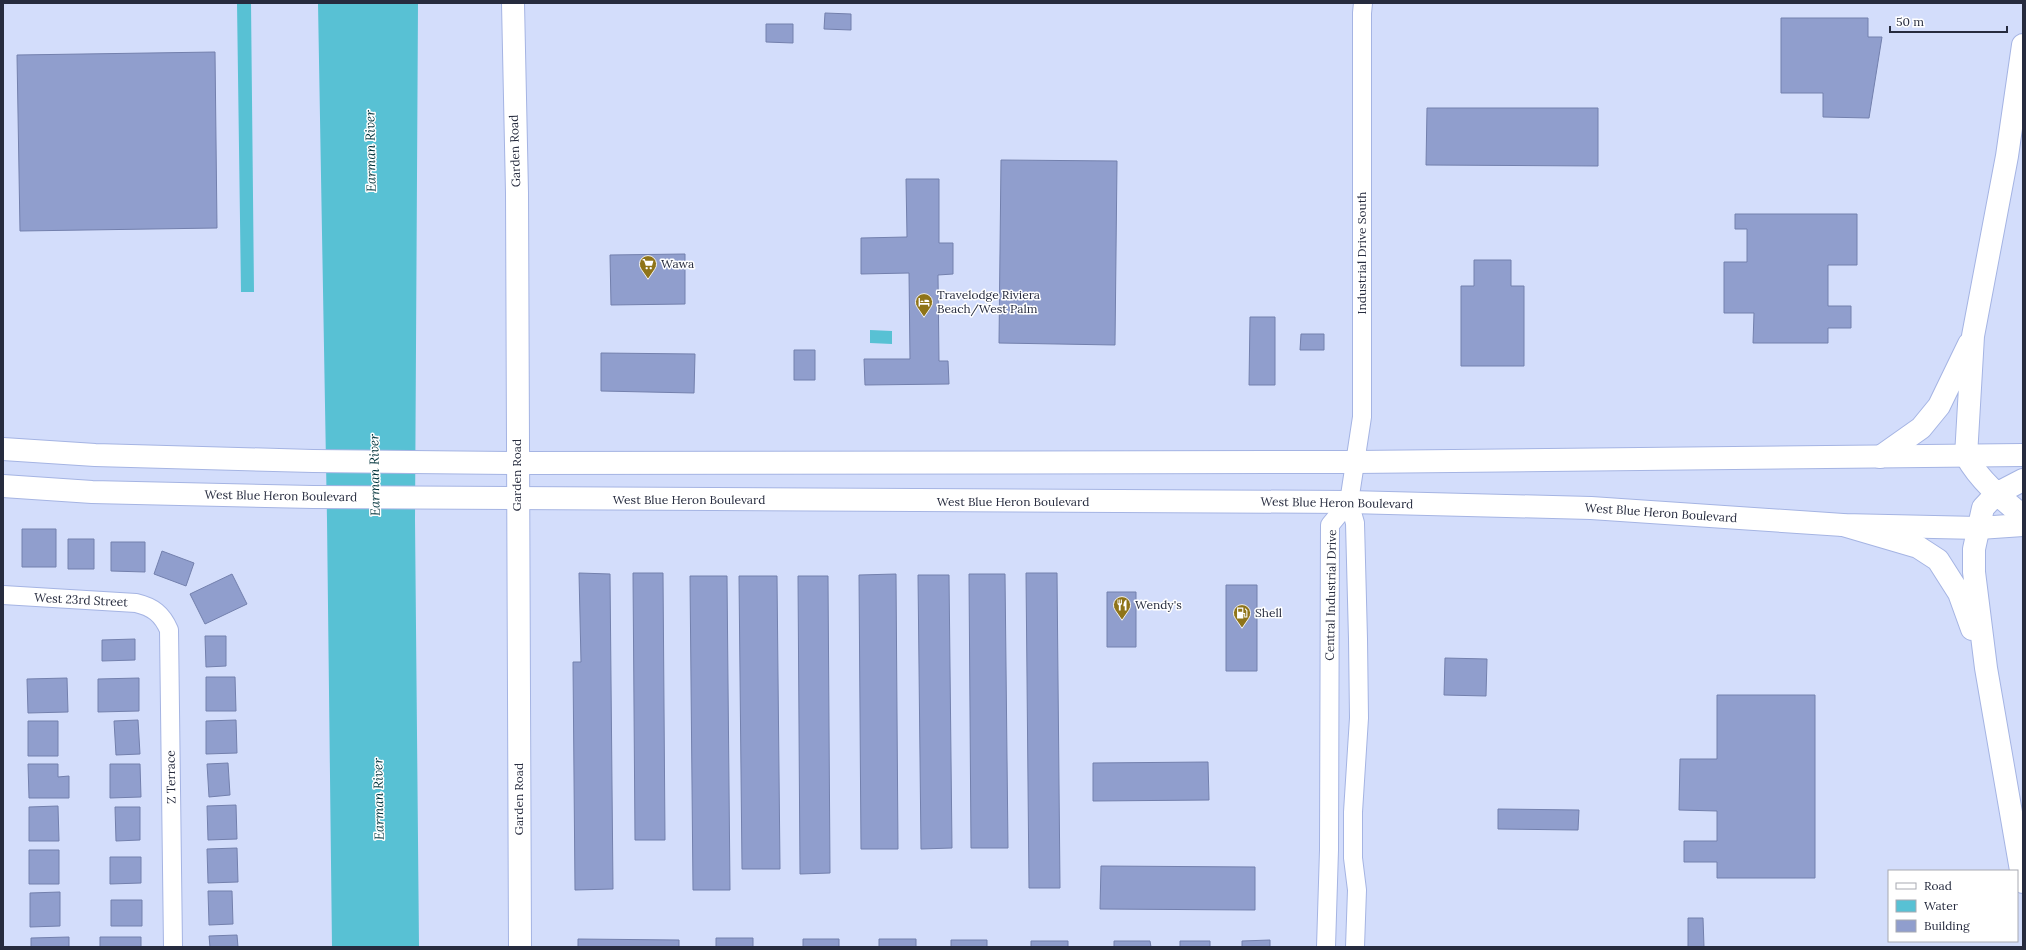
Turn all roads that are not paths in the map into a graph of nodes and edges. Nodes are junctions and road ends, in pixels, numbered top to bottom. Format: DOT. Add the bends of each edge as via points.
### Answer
graph roads {
  1 [pos="513,3"];
  2 [pos="1363,3"];
  3 [pos="2023,45"];
  4 [pos="1973,336"];
  5 [pos="3,449"];
  6 [pos="2023,455"];
  7 [pos="1966,456"];
  8 [pos="1880,457"];
  9 [pos="1356,462"];
  10 [pos="517,463"];
  11 [pos="2023,480"];
  12 [pos="3,486"];
  13 [pos="1996,494"];
  14 [pos="517,499"];
  15 [pos="1349,502"];
  16 [pos="2023,516"];
  17 [pos="1843,525"];
  18 [pos="2023,525"];
  19 [pos="1978,528"];
  20 [pos="3,595"];
  21 [pos="157,612"];
  22 [pos="1986,668"];
  23 [pos="2023,882"];
  24 [pos="173,947"];
  25 [pos="520,947"];
  26 [pos="1326,947"];
  27 [pos="1355,947"];
  1 -- 10 [label="main road, Garden Road" via="517,201"];
  2 -- 9 [label="street, Industrial Drive South" via="1362,417"];
  3 -- 4 [label="main road" via="2007,156"];
  4 -- 7 [label="main road"];
  4 -- 8 [label="main road" via="1939,406 1921,428"];
  5 -- 10 [label="main road" via="95,455 313,461"];
  6 -- 7 [label="main road"];
  7 -- 8 [label="main road"];
  7 -- 13 [label="main road" via="1975,471"];
  8 -- 9 [label="main road"];
  9 -- 10 [label="main road"];
  9 -- 15 [label="street, Industrial Drive South"];
  10 -- 14 [label="main road, Garden Road"];
  11 -- 13 [label="main road"];
  12 -- 14 [label="main road, West Blue Heron Boulevard" via="92,492"];
  13 -- 16 [label="main road"];
  13 -- 19 [label="main road" via="1983,508"];
  14 -- 15 [label="main road, West Blue Heron Boulevard"];
  14 -- 25 [label="main road, Garden Road"];
  15 -- 17 [label="main road, West Blue Heron Boulevard" via="1553,506"];
  15 -- 26 [label="street, Central Industrial Drive" via="1330,525 1329,850"];
  15 -- 27 [label="street, Central Industrial Drive" via="1355,523 1358,631 1359,718 1353,820 1353,858 1357,890"];
  17 -- 19 [label="main road, West Blue Heron Boulevard"];
  17 -- 22 [label="main road" via="1918,547 1938,560 1959,593"];
  18 -- 19 [label="main road, West Blue Heron Boulevard"];
  19 -- 22 [label="main road" via="1974,549 1974,572"];
  20 -- 21 [label="street, West 23rd Street" via="136,603"];
  21 -- 24 [label="street, Z Terrace" via="165,620 169,630"];
  22 -- 23 [label="main road"];
}
